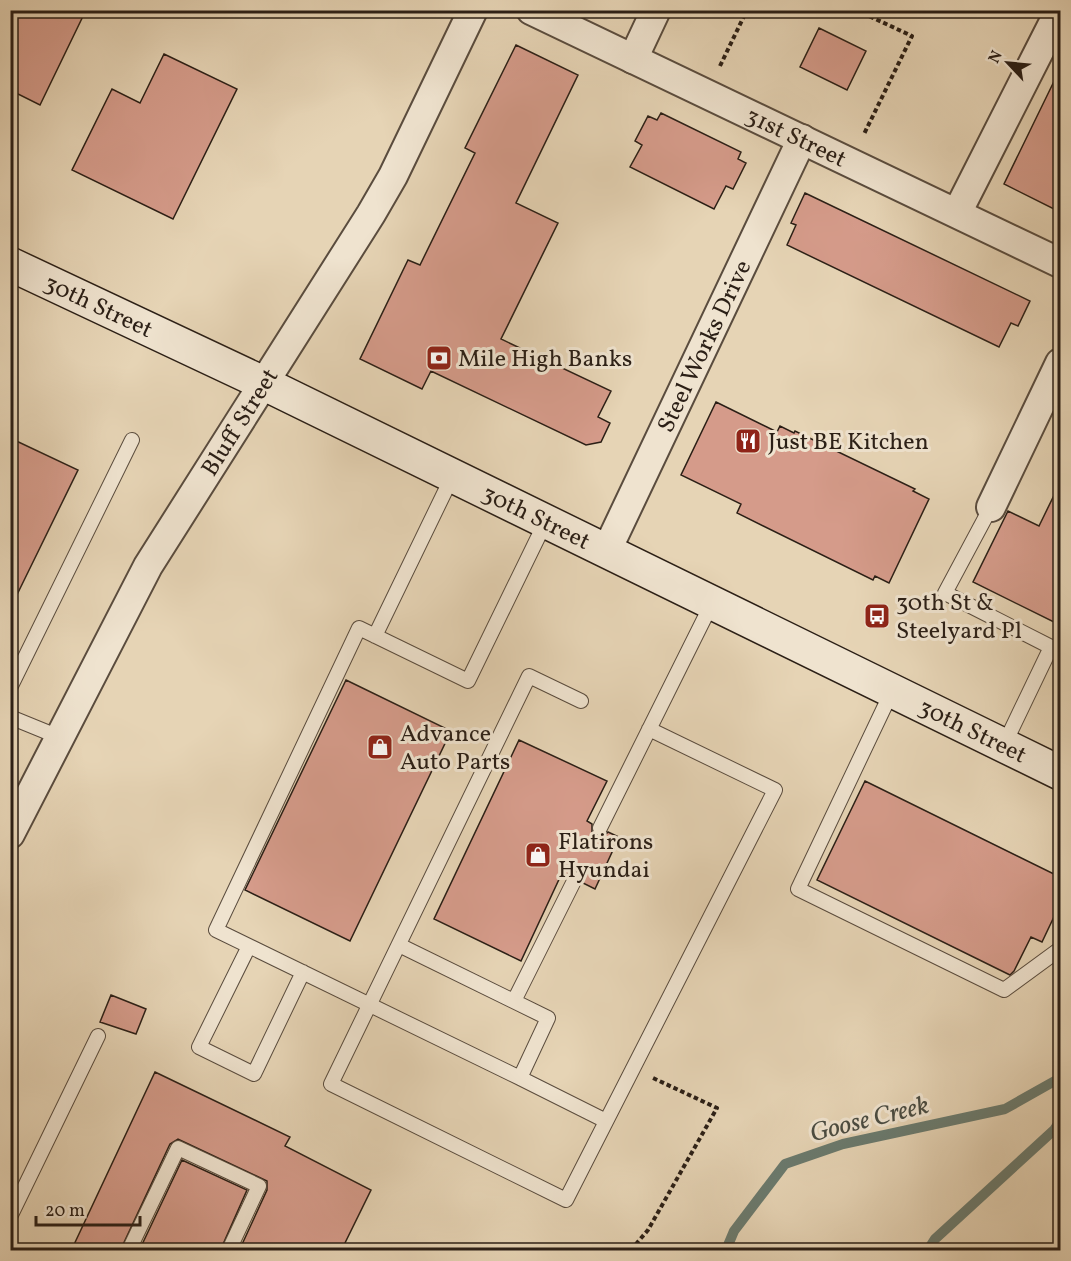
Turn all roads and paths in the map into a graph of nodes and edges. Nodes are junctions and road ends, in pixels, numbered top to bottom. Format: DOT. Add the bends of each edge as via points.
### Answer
graph roads {
  1 [pos="473,10"];
  2 [pos="531,10"];
  3 [pos="656,10"];
  4 [pos="747,10"];
  5 [pos="856,10"];
  6 [pos="1060,10"];
  7 [pos="633,59"];
  8 [pos="707,94"];
  9 [pos="802,139"];
  10 [pos="850,162"];
  11 [pos="957,213"];
  12 [pos="1060,262"];
  13 [pos="10,264"];
  14 [pos="1060,363"];
  15 [pos="262,383"];
  16 [pos="132,440"];
  17 [pos="452,477"];
  18 [pos="991,507"];
  19 [pos="545,523"];
  20 [pos="606,552"];
  21 [pos="712,603"];
  22 [pos="375,636"];
  23 [pos="1056,650"];
  24 [pos="10,688"];
  25 [pos="892,691"];
  26 [pos="580,700"];
  27 [pos="10,717"];
  28 [pos="649,729"];
  29 [pos="59,737"];
  30 [pos="1004,745"];
  31 [pos="1060,773"];
  32 [pos="12,826"];
  33 [pos="600,828"];
  34 [pos="575,879"];
  35 [pos="399,945"];
  36 [pos="249,946"];
  37 [pos="1060,949"];
  38 [pos="303,972"];
  39 [pos="514,1001"];
  40 [pos="370,1005"];
  41 [pos="98,1036"];
  42 [pos="633,1069"];
  43 [pos="520,1078"];
  44 [pos="606,1120"];
  45 [pos="10,1217"];
  46 [pos="129,1251"];
  47 [pos="229,1251"];
  48 [pos="631,1251"];
  1 -- 15 [label="street, Bluff Street" via="393,176"];
  2 -- 7 [label="street, 31st Street"];
  3 -- 7 [label="street"];
  4 -- 8 [label="path"];
  5 -- 10 [label="path" via="912,36"];
  6 -- 11 [label="street"];
  7 -- 8 [label="street, 31st Street"];
  8 -- 9 [label="street, 31st Street"];
  9 -- 10 [label="street, 31st Street"];
  9 -- 20 [label="street, Steel Works Drive"];
  10 -- 11 [label="street, 31st Street"];
  11 -- 12 [label="street, 31st Street"];
  13 -- 15 [label="main road, 30th Street"];
  14 -- 18 [label="street"];
  15 -- 17 [label="main road, 30th Street"];
  15 -- 29 [label="street, Bluff Street" via="148,566"];
  16 -- 24 [label="lane"];
  17 -- 19 [label="main road, 30th Street"];
  17 -- 22 [label="lane"];
  18 -- 23 [label="lane" via="945,593"];
  19 -- 20 [label="main road, 30th Street"];
  19 -- 22 [label="lane" via="468,681"];
  20 -- 21 [label="main road, 30th Street"];
  21 -- 25 [label="main road, 30th Street"];
  21 -- 28 [label="lane"];
  22 -- 36 [label="lane" via="359,628 216,930"];
  23 -- 30 [label="lane"];
  25 -- 30 [label="main road, 30th Street"];
  25 -- 37 [label="lane" via="798,889 1004,990"];
  26 -- 35 [label="lane" via="529,676"];
  27 -- 29 [label="lane"];
  28 -- 33 [label="lane"];
  28 -- 42 [label="lane" via="775,790"];
  29 -- 32 [label="street, Bluff Street"];
  30 -- 31 [label="main road, 30th Street"];
  34 -- 39 [label="lane"];
  35 -- 39 [label="lane"];
  35 -- 40 [label="lane"];
  36 -- 38 [label="lane"];
  36 -- 38 [label="lane" via="199,1047 254,1074"];
  38 -- 40 [label="lane"];
  39 -- 43 [label="lane" via="548,1018"];
  40 -- 43 [label="lane"];
  40 -- 44 [label="lane" via="331,1084 566,1200"];
  41 -- 45 [label="lane"];
  42 -- 44 [label="lane"];
  42 -- 48 [label="path" via="717,1108 648,1230"];
  43 -- 44 [label="lane"];
  46 -- 47 [label="lane" via="178,1148 259,1186"];
}
